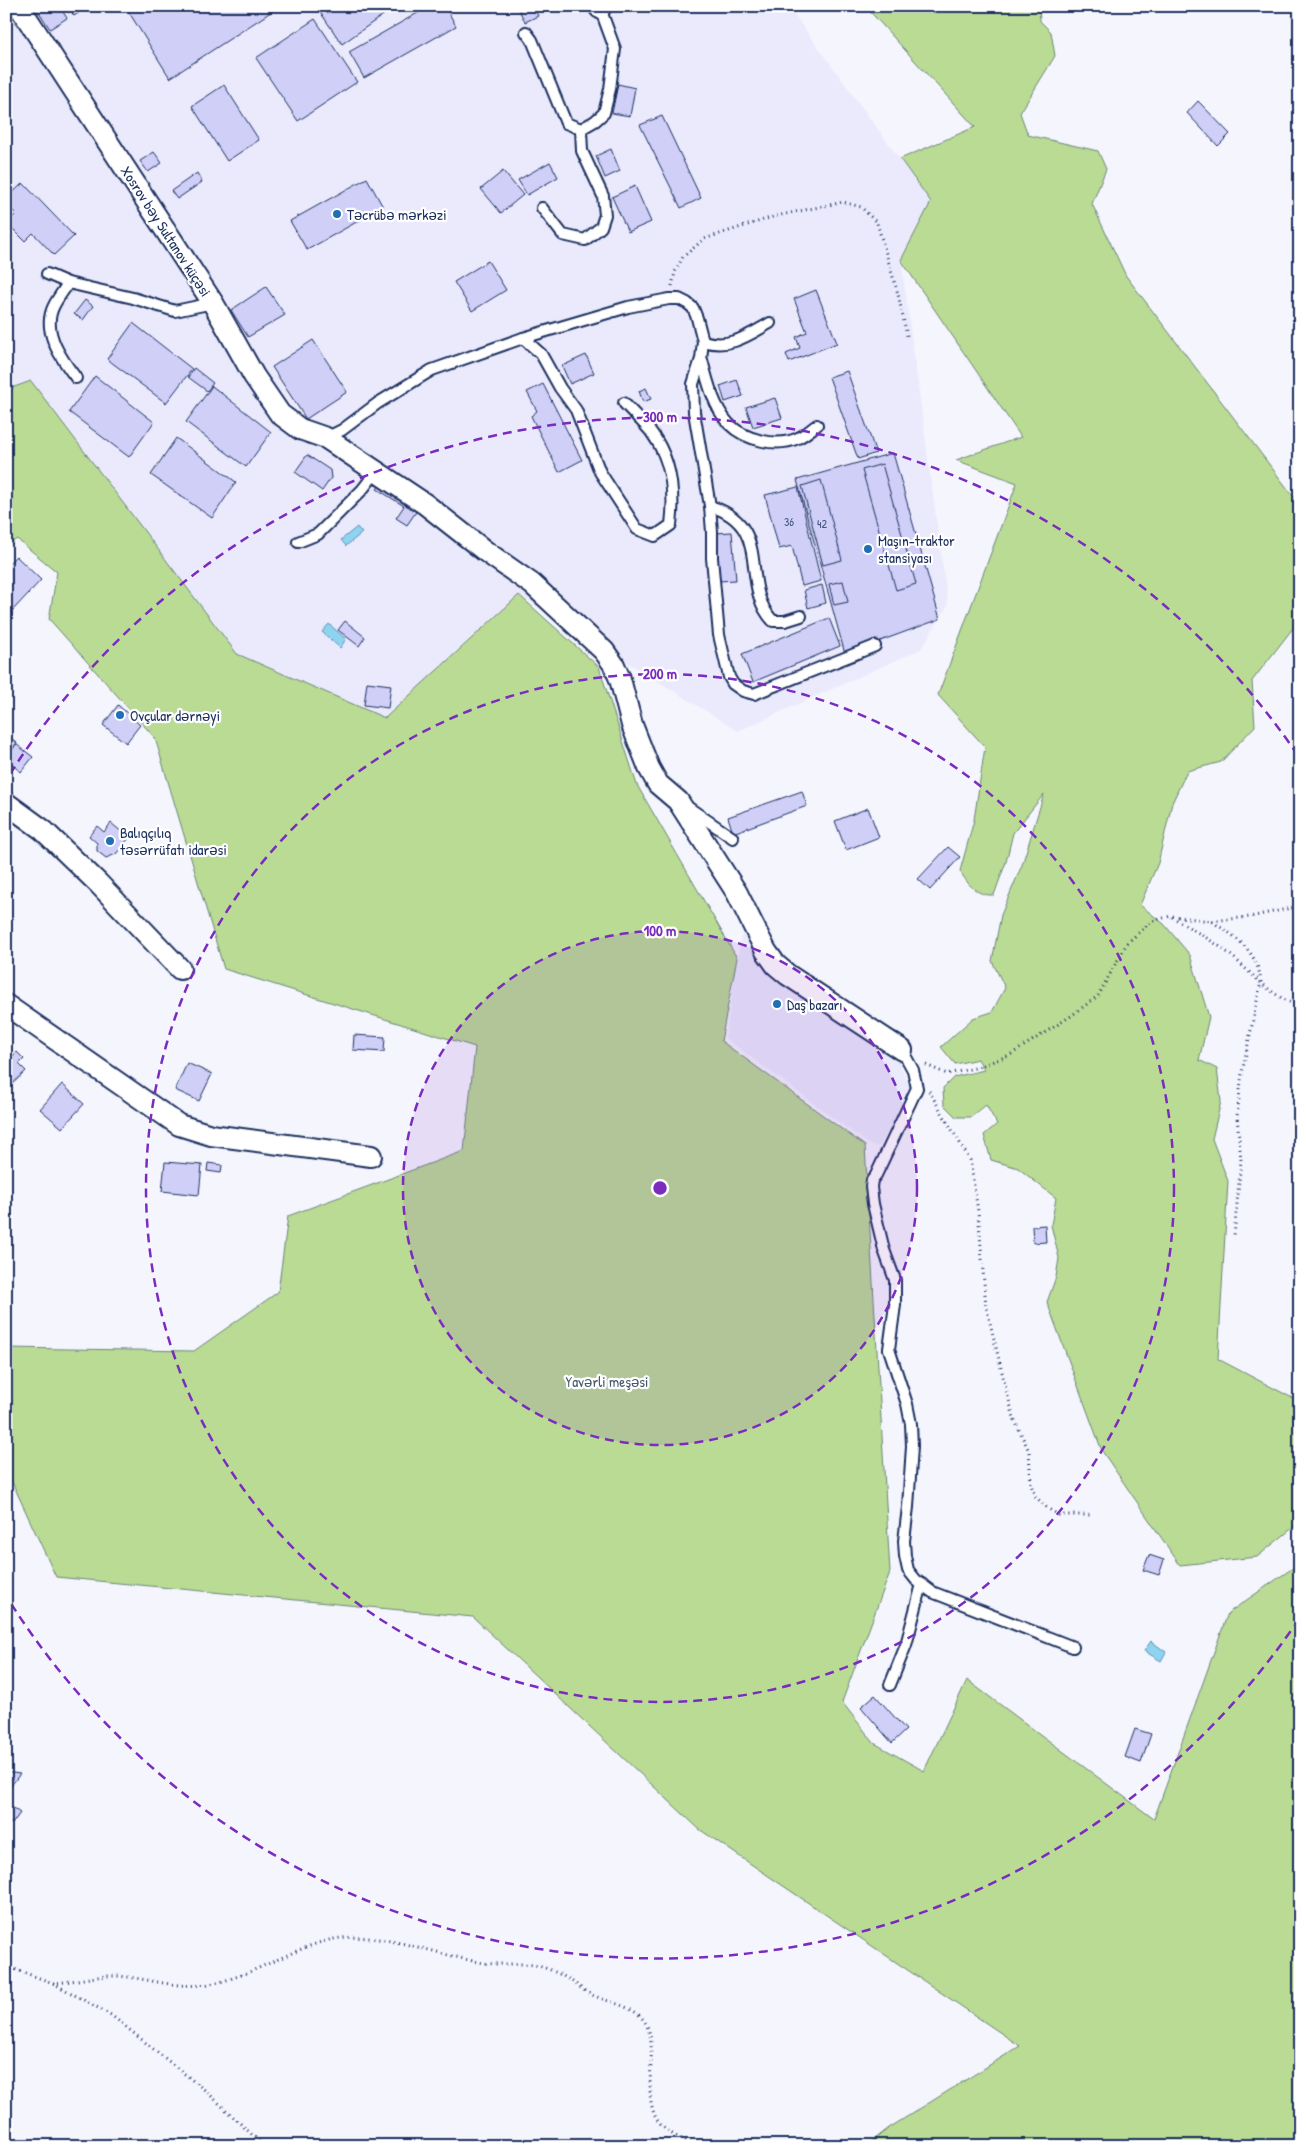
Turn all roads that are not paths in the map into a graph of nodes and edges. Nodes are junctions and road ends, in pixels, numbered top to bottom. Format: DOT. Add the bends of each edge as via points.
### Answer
graph roads {
  1 [pos="19,6"];
  2 [pos="599,7"];
  3 [pos="526,32"];
  4 [pos="581,129"];
  5 [pos="542,208"];
  6 [pos="47,274"];
  7 [pos="68,283"];
  8 [pos="213,303"];
  9 [pos="770,323"];
  10 [pos="523,338"];
  11 [pos="703,340"];
  12 [pos="701,359"];
  13 [pos="76,378"];
  14 [pos="624,403"];
  15 [pos="817,425"];
  16 [pos="326,438"];
  17 [pos="376,472"];
  18 [pos="710,506"];
  19 [pos="298,542"];
  20 [pos="801,616"];
  21 [pos="875,646"];
  22 [pos="678,801"];
  23 [pos="6,803"];
  24 [pos="733,838"];
  25 [pos="180,969"];
  26 [pos="9,1013"];
  27 [pos="902,1050"];
  28 [pos="371,1156"];
  29 [pos="922,1584"];
  30 [pos="1073,1647"];
  31 [pos="890,1685"];
  1 -- 8 [label="street, Xosrov bəy Sultanov küçəsi"];
  2 -- 4 [label="lane" via="615,49 610,89 604,113"];
  3 -- 4 [label="lane" via="566,123"];
  4 -- 5 [label="lane" via="582,151 603,196 606,215 601,227 585,240 563,235"];
  6 -- 7 [label="lane"];
  7 -- 8 [label="lane" via="175,311"];
  7 -- 13 [label="lane" via="52,309 51,332 61,359"];
  8 -- 16 [label="street, Xosrov bəy Sultanov küçəsi" via="254,376 280,414 300,429"];
  9 -- 11 [label="lane" via="730,343 717,345"];
  10 -- 11 [label="lane" via="669,298 678,299 693,308"];
  10 -- 14 [label="lane" via="541,354 576,410 600,472 637,529 655,536 671,525 673,484 665,455 652,432"];
  10 -- 16 [label="lane" via="432,370"];
  11 -- 12 [label="lane"];
  12 -- 15 [label="lane" via="721,412 728,423 740,432 756,440 782,442 798,439"];
  12 -- 18 [label="lane" via="692,384"];
  16 -- 17 [label="street, Xosrov bəy Sultanov küçəsi"];
  17 -- 19 [label="lane" via="318,534"];
  17 -- 22 [label="street, Xosrov bəy Sultanov küçəsi" via="425,504 532,584 592,638 614,665 649,768 658,784"];
  18 -- 20 [label="lane" via="736,520 748,534 757,591 772,622"];
  18 -- 21 [label="lane" via="719,634 733,684 754,694"];
  22 -- 24 [label="lane"];
  22 -- 27 [label="street, Xosrov bəy Sultanov küçəsi" via="737,893 776,965"];
  23 -- 25 [label="street" via="43,830"];
  26 -- 28 [label="street" via="179,1125 210,1135"];
  27 -- 29 [label="lane" via="913,1070 917,1088 871,1187 884,1250 895,1280 889,1349 911,1424 905,1556 908,1570"];
  29 -- 30 [label="lane" via="932,1592"];
  29 -- 31 [label="lane" via="906,1645"];
}
